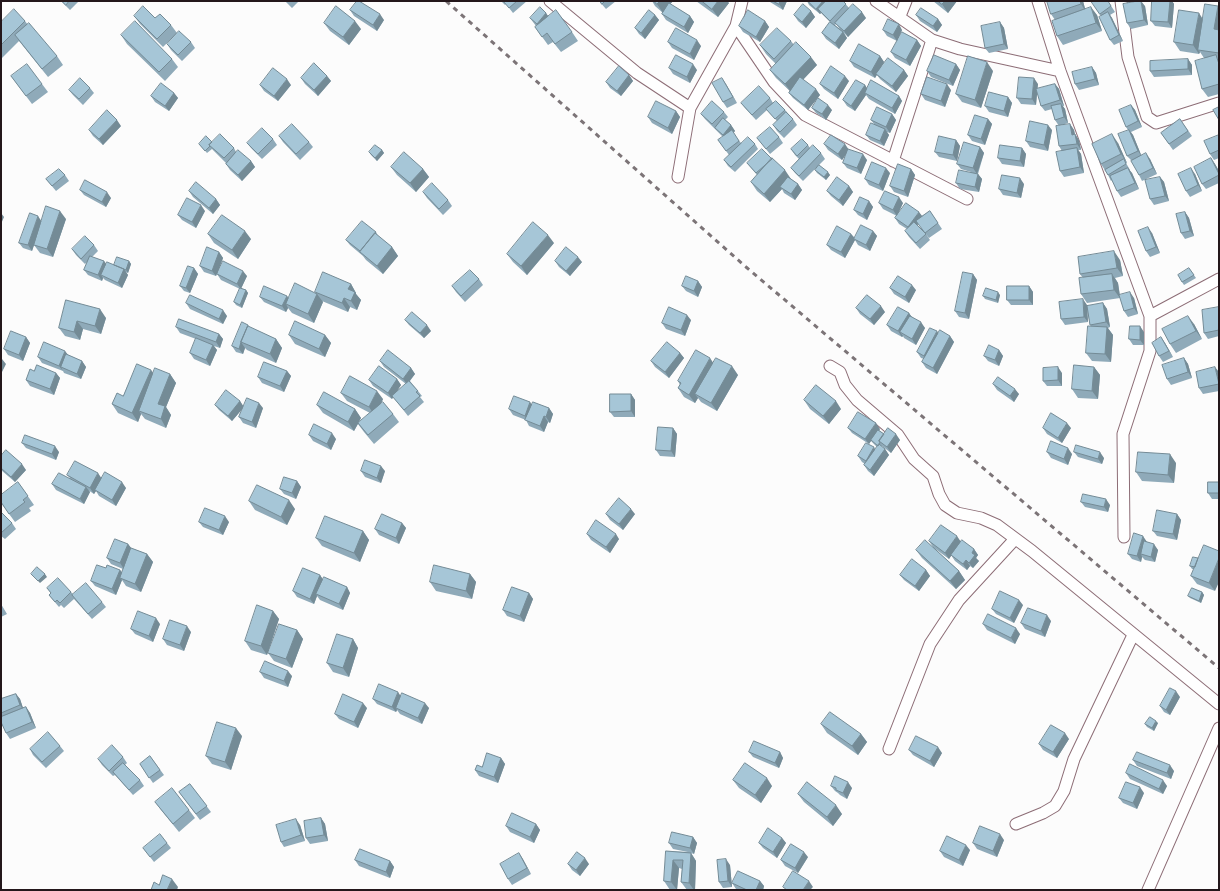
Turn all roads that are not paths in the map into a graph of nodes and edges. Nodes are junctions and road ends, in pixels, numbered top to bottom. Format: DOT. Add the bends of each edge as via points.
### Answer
graph roads {
  1 [pos="550,1"];
  2 [pos="742,1"];
  3 [pos="876,1"];
  4 [pos="906,1"];
  5 [pos="1038,1"];
  6 [pos="1121,1"];
  7 [pos="900,16"];
  8 [pos="736,26"];
  9 [pos="932,40"];
  10 [pos="1060,71"];
  11 [pos="1219,103"];
  12 [pos="690,108"];
  13 [pos="893,161"];
  14 [pos="678,177"];
  15 [pos="967,199"];
  16 [pos="1219,279"];
  17 [pos="1150,316"];
  18 [pos="830,366"];
  19 [pos="1124,537"];
  20 [pos="1015,539"];
  21 [pos="1133,635"];
  22 [pos="1219,704"];
  23 [pos="1219,728"];
  24 [pos="889,749"];
  25 [pos="1016,824"];
  26 [pos="1148,890"];
  1 -- 12 [label="street" via="637,72"];
  2 -- 8 [label="street"];
  3 -- 7 [label="street"];
  4 -- 7 [label="street"];
  5 -- 10 [label="street"];
  6 -- 11 [label="street" via="1128,57 1147,118 1156,123"];
  7 -- 9 [label="street"];
  8 -- 12 [label="street"];
  8 -- 13 [label="street" via="774,82 805,115"];
  9 -- 10 [label="street" via="967,51"];
  9 -- 13 [label="street"];
  10 -- 17 [label="street"];
  12 -- 14 [label="street"];
  13 -- 15 [label="street"];
  16 -- 17 [label="street"];
  17 -- 19 [label="street" via="1150,350 1122,434"];
  18 -- 20 [label="street" via="840,372 845,385 857,400 898,435 914,459 933,476 938,494 945,505 957,513 981,518 997,525"];
  20 -- 21 [label="street"];
  20 -- 24 [label="street" via="959,600 930,644"];
  21 -- 22 [label="street"];
  21 -- 25 [label="street" via="1074,759 1064,791 1055,806"];
  23 -- 26 [label="street"];
}
